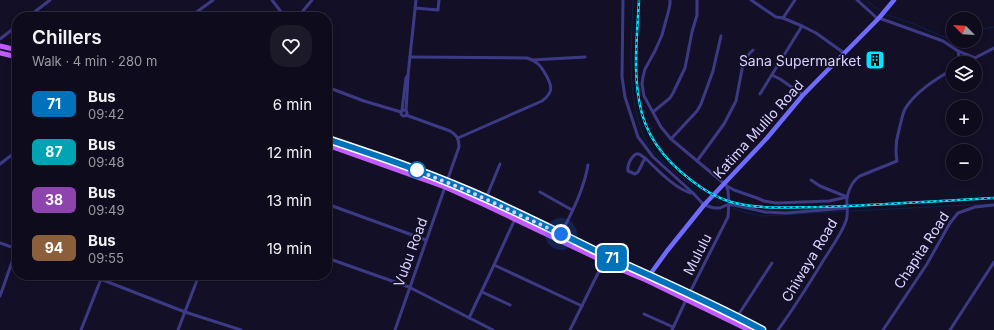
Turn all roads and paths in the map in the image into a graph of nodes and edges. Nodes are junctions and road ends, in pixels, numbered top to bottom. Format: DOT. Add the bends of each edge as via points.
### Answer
graph roads {
  1 [pos="50,0"];
  2 [pos="213,0"];
  3 [pos="312,0"];
  4 [pos="416,0"];
  5 [pos="439,0"];
  6 [pos="623,0"];
  7 [pos="670,0"];
  8 [pos="697,0"];
  9 [pos="795,0"];
  10 [pos="857,0"];
  11 [pos="894,0"];
  12 [pos="273,1"];
  13 [pos="753,1"];
  14 [pos="415,8"];
  15 [pos="34,12"];
  16 [pos="197,12"];
  17 [pos="281,12"];
  18 [pos="302,12"];
  19 [pos="881,16"];
  20 [pos="783,18"];
  21 [pos="802,26"];
  22 [pos="12,30"];
  23 [pos="721,36"];
  24 [pos="0,39"];
  25 [pos="0,46"];
  26 [pos="994,48"];
  27 [pos="12,49"];
  28 [pos="753,50"];
  29 [pos="958,51"];
  30 [pos="0,53"];
  31 [pos="844,53"];
  32 [pos="12,56"];
  33 [pos="959,56"];
  34 [pos="971,56"];
  35 [pos="980,56"];
  36 [pos="410,57"];
  37 [pos="585,57"];
  38 [pos="532,60"];
  39 [pos="946,74"];
  40 [pos="408,75"];
  41 [pos="772,75"];
  42 [pos="332,89"];
  43 [pos="760,94"];
  44 [pos="803,95"];
  45 [pos="406,110"];
  46 [pos="401,111"];
  47 [pos="653,112"];
  48 [pos="406,115"];
  49 [pos="458,138"];
  50 [pos="671,139"];
  51 [pos="332,140"];
  52 [pos="332,147"];
  53 [pos="12,155"];
  54 [pos="645,158"];
  55 [pos="697,161"];
  56 [pos="0,164"];
  57 [pos="500,164"];
  58 [pos="588,165"];
  59 [pos="811,180"];
  60 [pos="725,184"];
  61 [pos="446,185"];
  62 [pos="540,192"];
  63 [pos="693,193"];
  64 [pos="847,197"];
  65 [pos="486,198"];
  66 [pos="729,204"];
  67 [pos="704,205"];
  68 [pos="994,205"];
  69 [pos="332,206"];
  70 [pos="847,208"];
  71 [pos="572,210"];
  72 [pos="515,219"];
  73 [pos="561,234"];
  74 [pos="426,240"];
  75 [pos="0,243"];
  76 [pos="12,247"];
  77 [pos="332,260"];
  78 [pos="604,261"];
  79 [pos="994,262"];
  80 [pos="12,263"];
  81 [pos="772,263"];
  82 [pos="494,265"];
  83 [pos="650,275"];
  84 [pos="101,280"];
  85 [pos="104,280"];
  86 [pos="196,280"];
  87 [pos="646,280"];
  88 [pos="410,287"];
  89 [pos="482,292"];
  90 [pos="689,294"];
  91 [pos="0,296"];
  92 [pos="686,300"];
  93 [pos="510,305"];
  94 [pos="582,306"];
  95 [pos="185,312"];
  96 [pos="644,314"];
  97 [pos="737,317"];
  98 [pos="469,318"];
  99 [pos="482,325"];
  100 [pos="672,328"];
  101 [pos="81,330"];
  102 [pos="178,330"];
  103 [pos="241,330"];
  104 [pos="395,330"];
  105 [pos="480,330"];
  106 [pos="493,330"];
  107 [pos="570,330"];
  108 [pos="749,330"];
  109 [pos="762,330"];
  110 [pos="778,330"];
  111 [pos="882,330"];
  112 [pos="950,330"];
  1 -- 15 [label="street"];
  2 -- 16 [label="street"];
  3 -- 18 [label="street"];
  4 -- 14 [label="street"];
  5 -- 14 [label="street" via="438,10"];
  6 -- 63 [label="street" via="622,77 638,137 653,157"];
  7 -- 47 [label="street" via="662,35 643,77 642,90"];
  8 -- 47 [label="street" via="697,15 685,68 670,98"];
  9 -- 20 [label="street"];
  10 -- 19 [label="street"];
  11 -- 19 [label="main road, Katima Mulilo Road"];
  12 -- 17 [label="street"];
  13 -- 20 [label="street" via="776,17"];
  14 -- 36 [label="street"];
  19 -- 29 [label="street" via="943,41"];
  19 -- 31 [label="main road, Katima Mulilo Road"];
  20 -- 21 [label="street"];
  21 -- 31 [label="street"];
  21 -- 41 [label="street"];
  22 -- 24 [label="street"];
  23 -- 50 [label="street" via="713,71 701,104"];
  25 -- 27 [label="main road"];
  26 -- 35 [label="street"];
  28 -- 55 [label="street" via="743,64 736,101 724,124"];
  29 -- 33 [label="street"];
  29 -- 34 [label="street"];
  30 -- 32 [label="main road"];
  31 -- 44 [label="main road, Katima Mulilo Road"];
  36 -- 38 [label="street"];
  36 -- 40 [label="street"];
  37 -- 38 [label="street"];
  38 -- 49 [label="street" via="542,68 550,84 547,98"];
  39 -- 64 [label="street" via="920,91 906,108 896,138 897,161 856,178"];
  40 -- 45 [label="street"];
  40 -- 46 [label="street"];
  41 -- 43 [label="street"];
  41 -- 44 [label="street"];
  42 -- 46 [label="street"];
  44 -- 60 [label="main road, Katima Mulilo Road"];
  45 -- 46 [label="street"];
  45 -- 48 [label="street"];
  46 -- 48 [label="street" via="402,115"];
  47 -- 50 [label="street"];
  48 -- 49 [label="street" via="450,130"];
  49 -- 61 [label="street, Vubu Road" via="459,147"];
  50 -- 55 [label="street"];
  51 -- 61 [label="main road"];
  52 -- 61 [label="main road"];
  53 -- 56 [label="street"];
  54 -- 54 [label="street" via="639,154 633,156 628,171 634,174 638,172"];
  54 -- 63 [label="street" via="678,187"];
  55 -- 60 [label="street"];
  57 -- 65 [label="street"];
  58 -- 71 [label="street"];
  59 -- 64 [label="street"];
  60 -- 64 [label="street" via="734,190 776,203 829,201"];
  60 -- 66 [label="street"];
  60 -- 67 [label="main road, Katima Mulilo Road"];
  61 -- 65 [label="main road"];
  61 -- 72 [label="main road"];
  61 -- 74 [label="street, Vubu Road"];
  62 -- 71 [label="street"];
  63 -- 67 [label="street"];
  64 -- 70 [label="street, Chiwaya Road"];
  65 -- 73 [label="main road"];
  66 -- 67 [label="street" via="720,208"];
  66 -- 70 [label="street" via="765,212 786,213"];
  66 -- 90 [label="street, Mululu" via="728,217"];
  67 -- 83 [label="main road, Katima Mulilo Road"];
  68 -- 111 [label="street, Chapita Road" via="975,207 958,213"];
  69 -- 74 [label="street"];
  70 -- 110 [label="street, Chiwaya Road" via="848,214 835,241"];
  71 -- 73 [label="street"];
  72 -- 78 [label="main road"];
  72 -- 82 [label="street"];
  73 -- 83 [label="main road"];
  74 -- 88 [label="street, Vubu Road"];
  75 -- 76 [label="street"];
  77 -- 88 [label="street"];
  78 -- 87 [label="main road"];
  78 -- 94 [label="street"];
  79 -- 112 [label="street"];
  80 -- 91 [label="street"];
  81 -- 97 [label="street"];
  82 -- 89 [label="street"];
  82 -- 94 [label="street"];
  83 -- 87 [label="main road, Katima Mulilo Road"];
  83 -- 90 [label="main road"];
  84 -- 101 [label="street"];
  85 -- 95 [label="street"];
  86 -- 95 [label="street"];
  87 -- 92 [label="main road"];
  88 -- 98 [label="street"];
  88 -- 104 [label="street, Vubu Road"];
  89 -- 93 [label="street"];
  89 -- 98 [label="street"];
  90 -- 97 [label="main road"];
  92 -- 100 [label="street"];
  92 -- 108 [label="main road"];
  94 -- 107 [label="street"];
  95 -- 102 [label="street"];
  95 -- 103 [label="street"];
  96 -- 100 [label="street"];
  97 -- 109 [label="main road"];
  98 -- 99 [label="street"];
  99 -- 105 [label="street"];
  99 -- 106 [label="street"];
}
